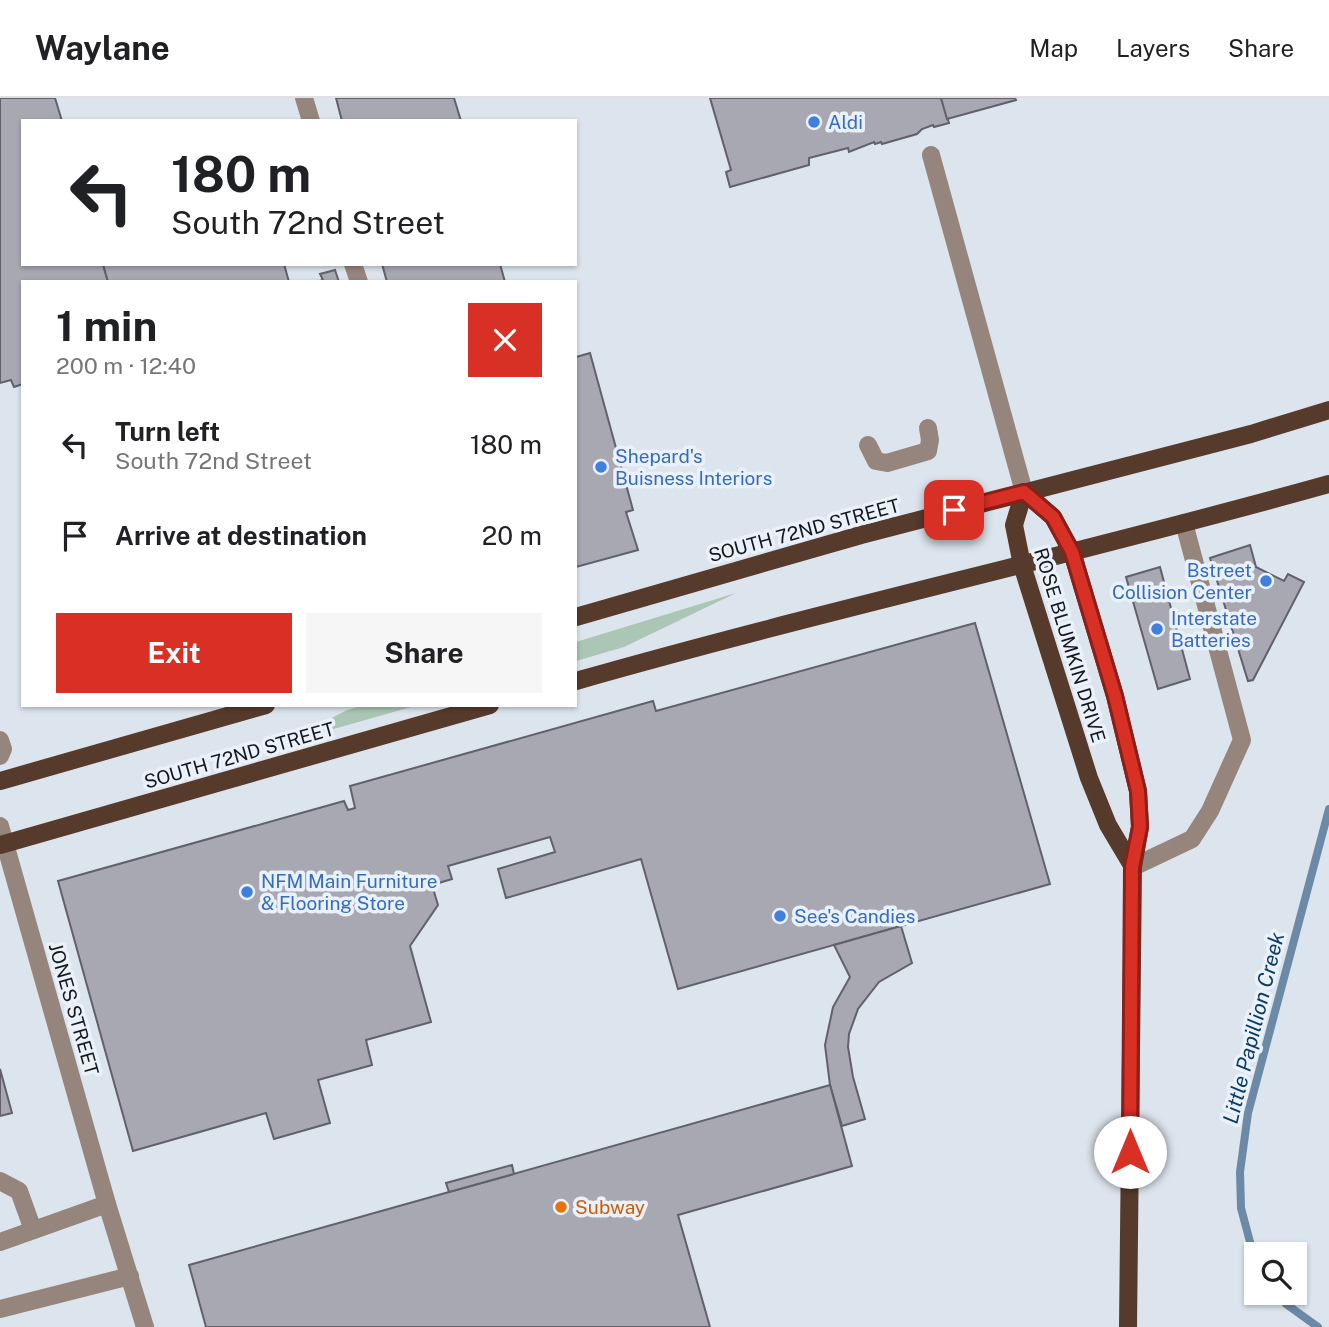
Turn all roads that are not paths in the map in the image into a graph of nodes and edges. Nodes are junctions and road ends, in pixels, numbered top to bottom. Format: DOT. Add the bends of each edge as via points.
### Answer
graph roads {
  1 [pos="304,98"];
  2 [pos="310,119"];
  3 [pos="931,155"];
  4 [pos="1329,410"];
  5 [pos="928,428"];
  6 [pos="868,444"];
  7 [pos="1329,484"];
  8 [pos="1024,492"];
  9 [pos="1184,523"];
  10 [pos="1072,552"];
  11 [pos="1022,565"];
  12 [pos="577,617"];
  13 [pos="577,681"];
  14 [pos="260,707"];
  15 [pos="483,707"];
  16 [pos="0,740"];
  17 [pos="0,756"];
  18 [pos="0,781"];
  19 [pos="2,838"];
  20 [pos="1132,867"];
  21 [pos="0,1181"];
  22 [pos="107,1203"];
  23 [pos="33,1230"];
  24 [pos="0,1242"];
  25 [pos="130,1276"];
  26 [pos="0,1309"];
  27 [pos="145,1327"];
  28 [pos="1128,1327"];
  1 -- 2 [label="street"];
  3 -- 8 [label="street"];
  4 -- 8 [label="main road, SOUTH 72ND STREET"];
  5 -- 6 [label="street" via="928,451 887,463 876,461"];
  7 -- 9 [label="main road"];
  8 -- 10 [label="main road, ROSE BLUMKIN DRIVE" via="1053,517"];
  8 -- 11 [label="main road, ROSE BLUMKIN DRIVE" via="1014,525"];
  8 -- 12 [label="main road, SOUTH 72ND STREET"];
  9 -- 10 [label="main road"];
  9 -- 20 [label="street" via="1242,740 1192,839"];
  10 -- 11 [label="main road"];
  10 -- 20 [label="main road, ROSE BLUMKIN DRIVE" via="1138,791 1140,827"];
  11 -- 13 [label="main road"];
  11 -- 20 [label="main road, ROSE BLUMKIN DRIVE" via="1089,778"];
  14 -- 18 [label="main road, SOUTH 72ND STREET"];
  15 -- 19 [label="main road, SOUTH 72ND STREET"];
  16 -- 17 [label="street"];
  19 -- 22 [label="street, JONES STREET"];
  20 -- 28 [label="main road, ROSE BLUMKIN DRIVE"];
  21 -- 23 [label="street" via="19,1191"];
  22 -- 23 [label="street"];
  22 -- 25 [label="street, JONES STREET"];
  23 -- 24 [label="street"];
  25 -- 26 [label="street"];
  25 -- 27 [label="street, JONES STREET"];
}
